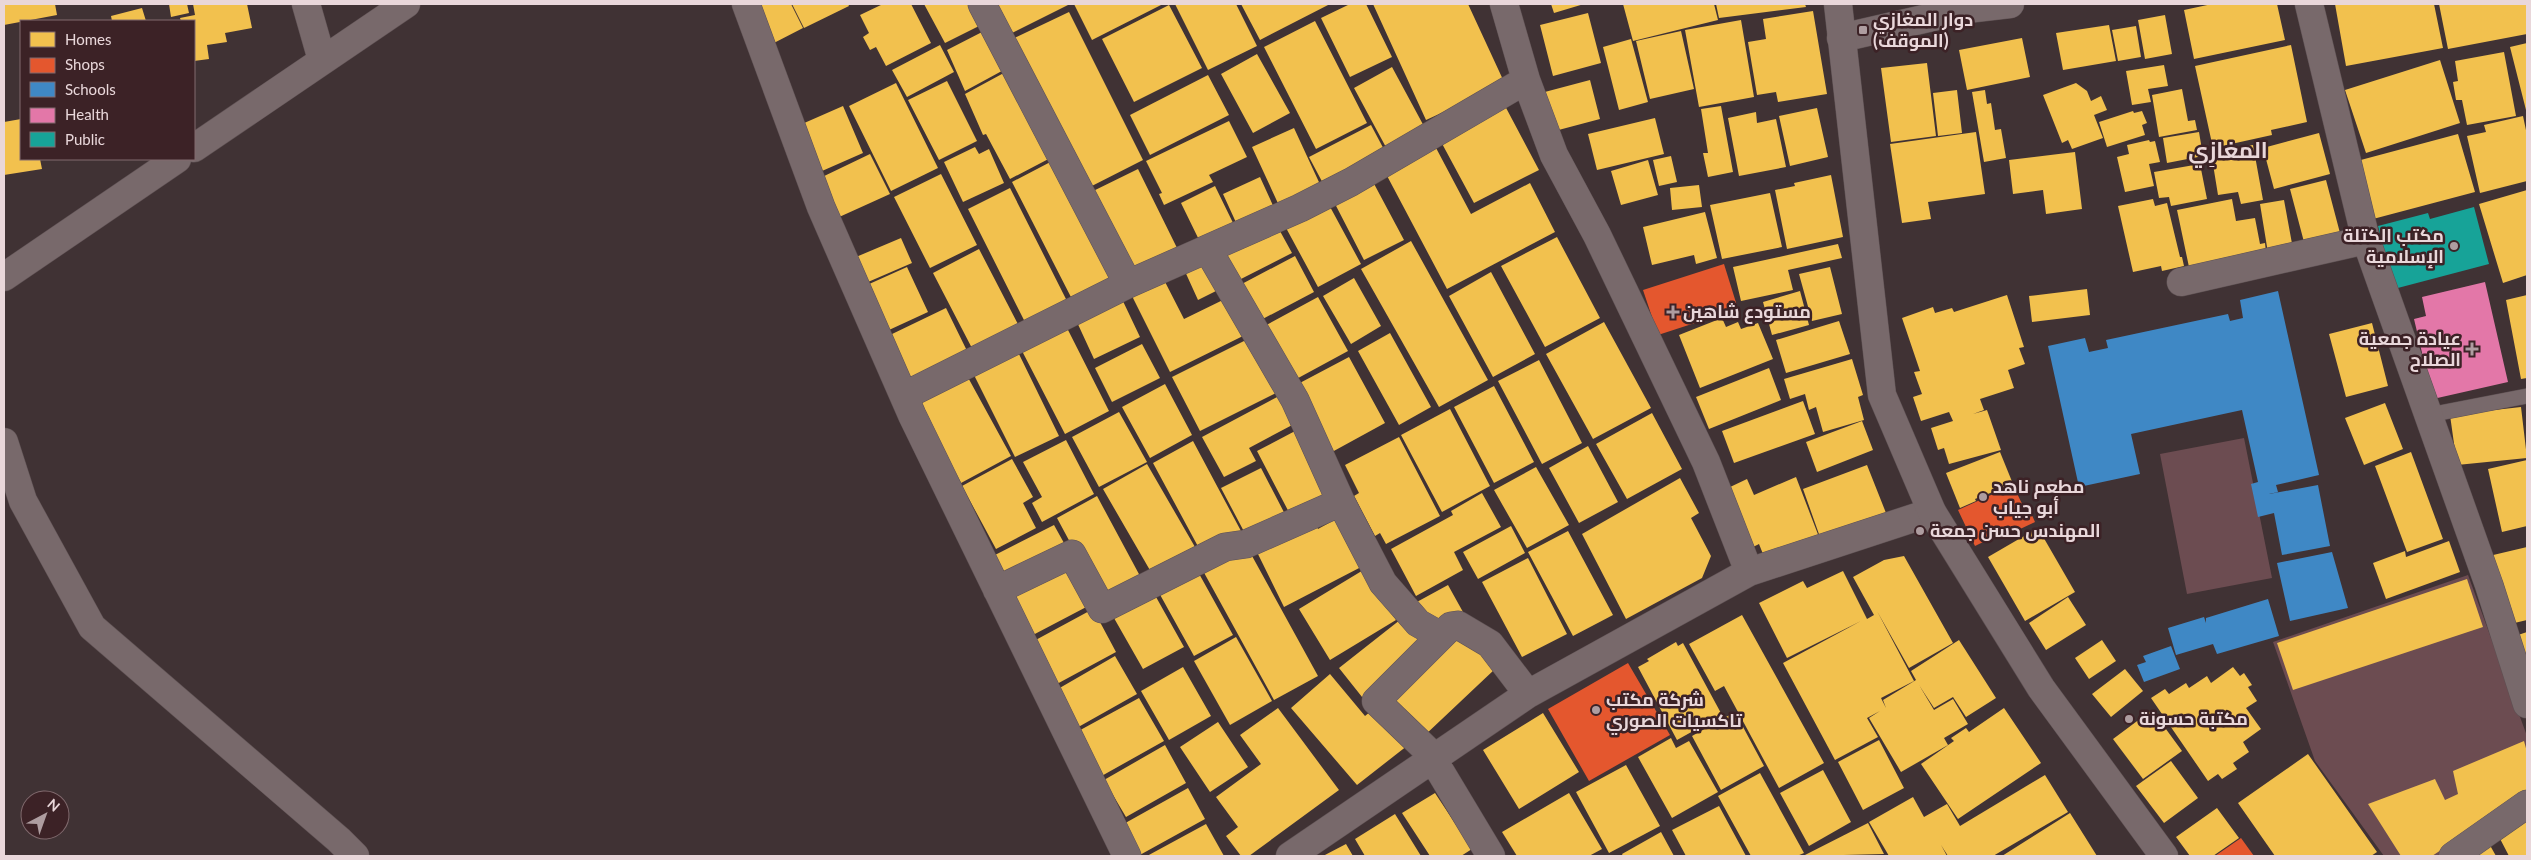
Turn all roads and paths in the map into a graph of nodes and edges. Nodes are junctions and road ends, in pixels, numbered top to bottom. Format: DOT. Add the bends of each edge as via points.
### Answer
graph roads {
  1 [pos="306,4"];
  2 [pos="406,4"];
  3 [pos="746,4"];
  4 [pos="982,4"];
  5 [pos="1504,4"];
  6 [pos="1838,4"];
  7 [pos="2010,4"];
  8 [pos="2309,4"];
  9 [pos="1841,38"];
  10 [pos="322,60"];
  11 [pos="1526,80"];
  12 [pos="195,147"];
  13 [pos="176,160"];
  14 [pos="2366,240"];
  15 [pos="1208,250"];
  16 [pos="4,277"];
  17 [pos="2181,282"];
  18 [pos="1128,284"];
  19 [pos="904,396"];
  20 [pos="2527,396"];
  21 [pos="2429,415"];
  22 [pos="4,442"];
  23 [pos="1341,502"];
  24 [pos="1932,512"];
  25 [pos="1749,572"];
  26 [pos="997,590"];
  27 [pos="1442,636"];
  28 [pos="1528,694"];
  29 [pos="2527,704"];
  30 [pos="1432,762"];
  31 [pos="2527,804"];
  32 [pos="355,856"];
  33 [pos="1127,856"];
  34 [pos="1290,856"];
  35 [pos="1491,856"];
  36 [pos="2164,856"];
  37 [pos="2454,856"];
  1 -- 10 [label="street"];
  2 -- 10 [label="street"];
  3 -- 19 [label="street" via="821,207"];
  4 -- 18 [label="street"];
  5 -- 11 [label="street"];
  6 -- 9 [label="street"];
  7 -- 9 [label="street" via="1967,9"];
  8 -- 14 [label="street"];
  9 -- 24 [label="street" via="1882,395"];
  10 -- 12 [label="street"];
  11 -- 15 [label="street" via="1351,182"];
  11 -- 25 [label="street" via="1554,155 1597,236 1706,462"];
  13 -- 16 [label="street"];
  14 -- 17 [label="street"];
  14 -- 21 [label="street"];
  15 -- 18 [label="street"];
  15 -- 23 [label="street" via="1295,400"];
  18 -- 19 [label="street"];
  19 -- 26 [label="street"];
  20 -- 21 [label="lane"];
  21 -- 29 [label="street" via="2490,585"];
  22 -- 32 [label="street" via="23,501 92,627"];
  23 -- 26 [label="street" via="1246,544 1225,547 1102,609 1072,554"];
  23 -- 27 [label="street" via="1383,583 1418,623"];
  24 -- 25 [label="street"];
  24 -- 36 [label="street" via="2041,688"];
  25 -- 28 [label="street"];
  26 -- 33 [label="street"];
  27 -- 28 [label="street" via="1451,626 1458,625 1490,644"];
  27 -- 30 [label="street" via="1376,701 1428,751"];
  28 -- 30 [label="street"];
  30 -- 34 [label="street"];
  30 -- 35 [label="street"];
  31 -- 37 [label="street"];
}
